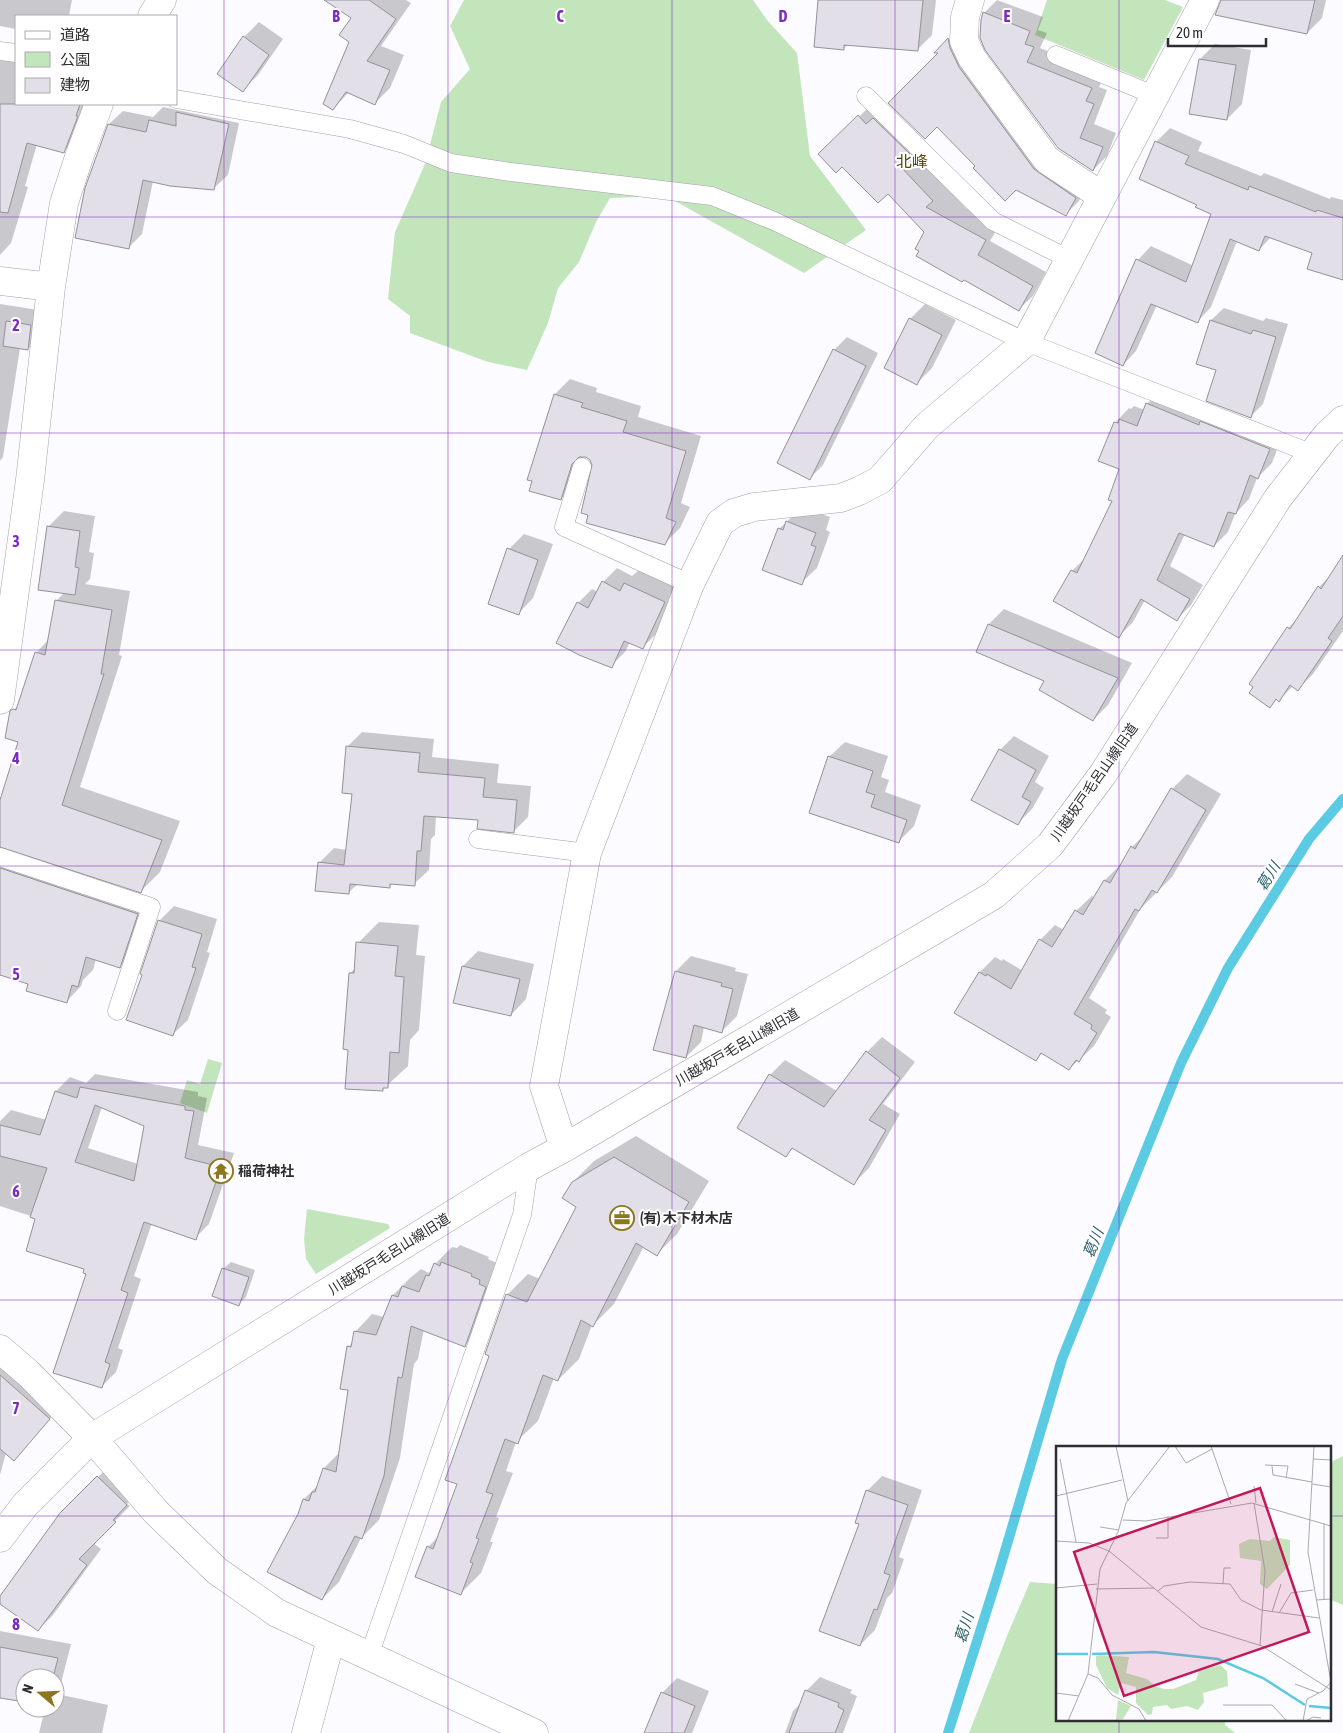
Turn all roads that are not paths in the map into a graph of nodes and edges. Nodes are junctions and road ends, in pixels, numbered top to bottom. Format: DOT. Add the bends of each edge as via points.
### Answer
graph roads {
  1 [pos="162,0"];
  2 [pos="970,0"];
  3 [pos="1205,0"];
  4 [pos="153,15"];
  5 [pos="0,51"];
  6 [pos="15,53"];
  7 [pos="1056,56"];
  8 [pos="1154,95"];
  9 [pos="866,96"];
  10 [pos="178,99"];
  11 [pos="99,105"];
  12 [pos="1102,196"];
  13 [pos="1069,259"];
  14 [pos="0,281"];
  15 [pos="51,288"];
  16 [pos="1026,342"];
  17 [pos="1343,420"];
  18 [pos="1312,454"];
  19 [pos="582,467"];
  20 [pos="690,584"];
  21 [pos="0,700"];
  22 [pos="478,839"];
  23 [pos="587,853"];
  24 [pos="0,857"];
  25 [pos="117,1012"];
  26 [pos="564,1148"];
  27 [pos="529,1167"];
  28 [pos="0,1349"];
  29 [pos="92,1438"];
  30 [pos="0,1538"];
  31 [pos="331,1639"];
  32 [pos="369,1656"];
  33 [pos="306,1733"];
  34 [pos="534,1733"];
  1 -- 4 [label="street"];
  2 -- 12 [label="street" via="964,41 972,58 1047,160"];
  3 -- 8 [label="street"];
  5 -- 6 [label="lane"];
  7 -- 8 [label="lane"];
  8 -- 12 [label="street"];
  9 -- 13 [label="lane" via="993,221"];
  10 -- 16 [label="lane" via="350,129 404,144 451,163 712,196 774,221"];
  11 -- 15 [label="street" via="64,202"];
  12 -- 13 [label="street"];
  13 -- 16 [label="street"];
  14 -- 15 [label="street"];
  15 -- 21 [label="street" via="30,480"];
  16 -- 18 [label="lane"];
  16 -- 20 [label="street" via="927,426 880,480 841,498 754,507 734,513 720,523"];
  17 -- 18 [label="street, 川越坂戸毛呂山線旧道"];
  18 -- 26 [label="street, 川越坂戸毛呂山線旧道" via="1278,498 1103,774 1050,845 994,895"];
  19 -- 20 [label="lane" via="564,527"];
  20 -- 23 [label="street"];
  22 -- 23 [label="lane"];
  23 -- 26 [label="street" via="544,1086"];
  24 -- 25 [label="lane" via="151,907"];
  26 -- 27 [label="street, 川越坂戸毛呂山線旧道"];
  27 -- 29 [label="street, 川越坂戸毛呂山線旧道"];
  27 -- 32 [label="lane" via="522,1216"];
  28 -- 29 [label="street"];
  29 -- 30 [label="street, 川越坂戸毛呂山線旧道" via="25,1505"];
  29 -- 31 [label="street" via="156,1512 217,1571 277,1613"];
  31 -- 32 [label="street"];
  31 -- 33 [label="street"];
  32 -- 34 [label="street"];
}
